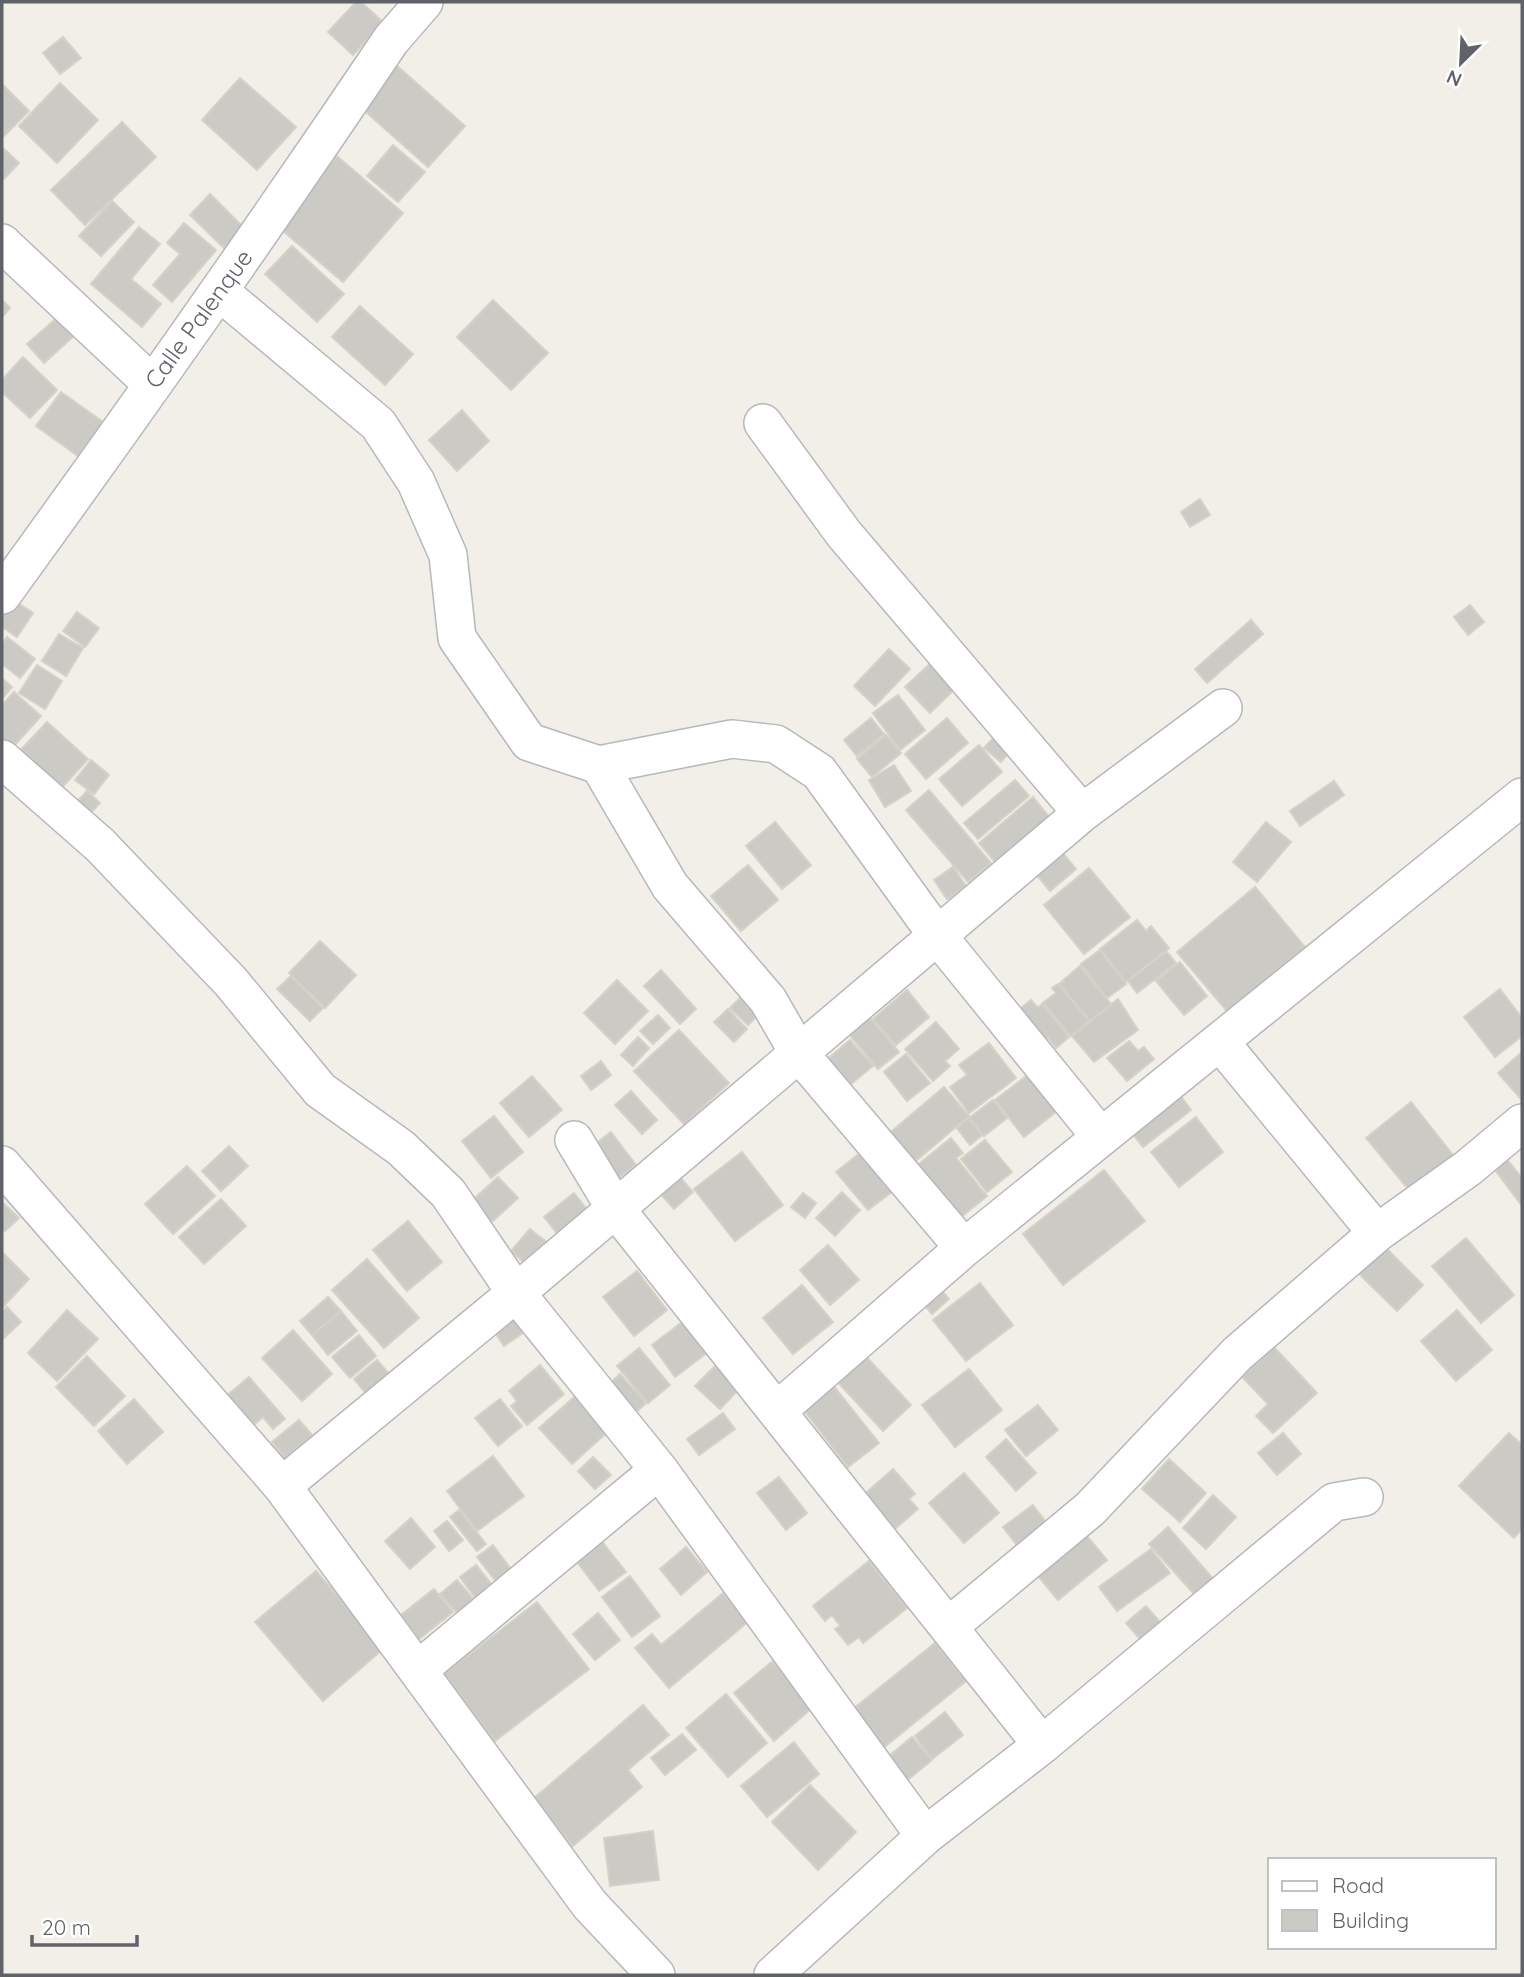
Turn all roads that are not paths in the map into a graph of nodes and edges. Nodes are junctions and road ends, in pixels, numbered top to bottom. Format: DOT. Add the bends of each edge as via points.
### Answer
graph roads {
  1 [pos="424,2"];
  2 [pos="2,243"];
  3 [pos="220,292"];
  4 [pos="151,383"];
  5 [pos="763,424"];
  6 [pos="2,595"];
  7 [pos="1223,708"];
  8 [pos="2,759"];
  9 [pos="599,765"];
  10 [pos="1522,797"];
  11 [pos="1082,813"];
  12 [pos="937,935"];
  13 [pos="1220,1042"];
  14 [pos="798,1052"];
  15 [pos="1522,1123"];
  16 [pos="1100,1136"];
  17 [pos="574,1140"];
  18 [pos="2,1166"];
  19 [pos="615,1208"];
  20 [pos="1377,1233"];
  21 [pos="964,1248"];
  22 [pos="516,1293"];
  23 [pos="778,1409"];
  24 [pos="659,1470"];
  25 [pos="282,1486"];
  26 [pos="1364,1497"];
  27 [pos="948,1627"];
  28 [pos="418,1670"];
  29 [pos="1042,1745"];
  30 [pos="925,1836"];
  31 [pos="656,1975"];
  32 [pos="773,1975"];
  1 -- 3 [label="street, Calle Palenque" via="391,40"];
  2 -- 4 [label="street"];
  3 -- 4 [label="street, Calle Palenque"];
  3 -- 9 [label="street" via="378,424 416,482 449,555 457,638 529,742"];
  4 -- 6 [label="street, Calle Palenque"];
  5 -- 11 [label="street" via="845,534"];
  7 -- 11 [label="street"];
  8 -- 22 [label="street" via="119,864 231,982 320,1090 401,1148 448,1193"];
  9 -- 12 [label="street" via="732,739 776,744 819,772"];
  9 -- 14 [label="street" via="670,886 768,1000"];
  10 -- 13 [label="street"];
  11 -- 12 [label="street"];
  12 -- 14 [label="street"];
  12 -- 16 [label="street"];
  13 -- 16 [label="street"];
  13 -- 20 [label="street"];
  14 -- 19 [label="street"];
  14 -- 21 [label="street"];
  15 -- 20 [label="street"];
  16 -- 21 [label="street"];
  17 -- 19 [label="street"];
  18 -- 25 [label="street"];
  19 -- 22 [label="street"];
  19 -- 23 [label="street"];
  20 -- 27 [label="street" via="1237,1354 1090,1509"];
  21 -- 23 [label="street"];
  22 -- 24 [label="street"];
  22 -- 25 [label="street"];
  23 -- 27 [label="street"];
  24 -- 28 [label="street"];
  24 -- 30 [label="street"];
  25 -- 28 [label="street"];
  26 -- 29 [label="street" via="1334,1502"];
  27 -- 29 [label="street"];
  28 -- 31 [label="street" via="590,1905"];
  29 -- 30 [label="street"];
  30 -- 32 [label="street"];
}
